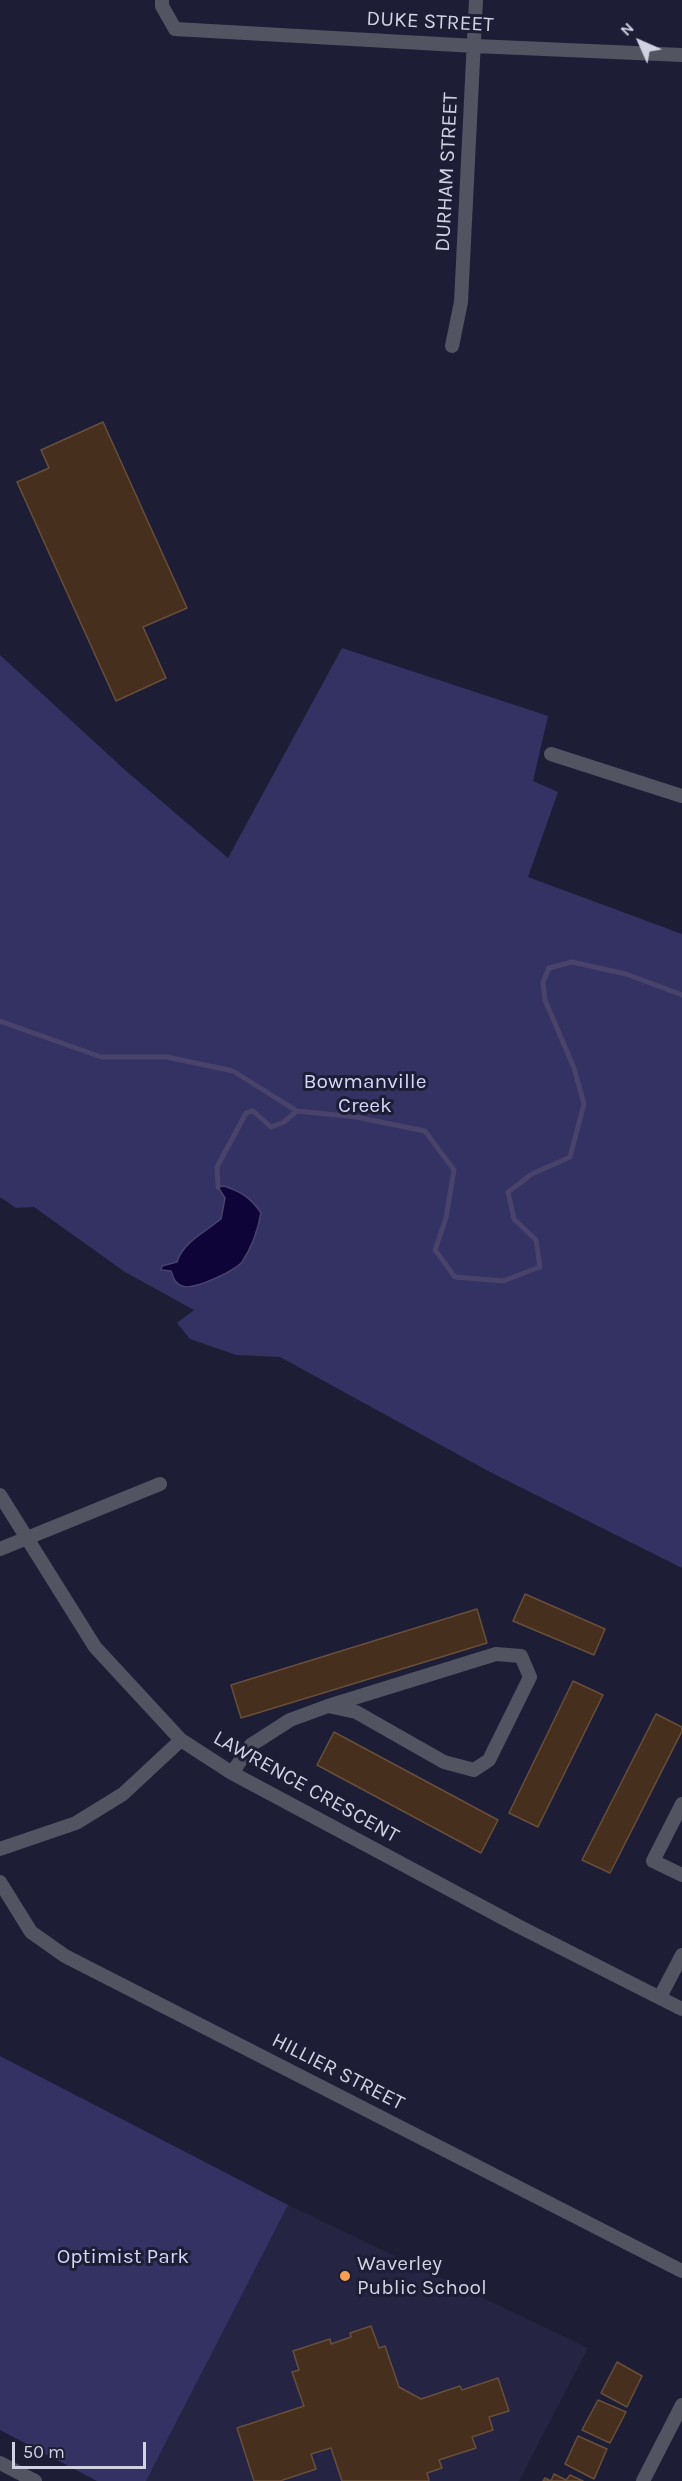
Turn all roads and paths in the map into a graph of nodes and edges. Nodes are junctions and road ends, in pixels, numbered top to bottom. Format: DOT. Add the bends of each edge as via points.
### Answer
graph roads {
  1 [pos="162,0"];
  2 [pos="476,0"];
  3 [pos="475,46"];
  4 [pos="682,55"];
  5 [pos="452,346"];
  6 [pos="550,754"];
  7 [pos="682,796"];
  8 [pos="160,1484"];
  9 [pos="0,1495"];
  10 [pos="27,1540"];
  11 [pos="0,1549"];
  12 [pos="328,1706"];
  13 [pos="181,1740"];
  14 [pos="232,1773"];
  15 [pos="682,1804"];
  16 [pos="0,1849"];
  17 [pos="682,1875"];
  18 [pos="0,1882"];
  19 [pos="682,1955"];
  20 [pos="660,1997"];
  21 [pos="682,2009"];
  22 [pos="682,2271"];
  23 [pos="682,2405"];
  24 [pos="0,2463"];
  25 [pos="35,2481"];
  26 [pos="643,2481"];
  1 -- 3 [label="street, DUKE STREET" via="175,29"];
  2 -- 3 [label="street, DURHAM STREET"];
  3 -- 4 [label="street, DUKE STREET"];
  3 -- 5 [label="street, DURHAM STREET" via="461,302"];
  6 -- 7 [label="street"];
  8 -- 10 [label="street"];
  9 -- 10 [label="street, LAWRENCE CRESCENT"];
  10 -- 11 [label="street"];
  10 -- 13 [label="street, LAWRENCE CRESCENT" via="95,1647"];
  12 -- 12 [label="street" via="357,1712 444,1762 474,1770 489,1760 530,1677 520,1656 496,1654"];
  12 -- 14 [label="street" via="290,1720 251,1745"];
  13 -- 14 [label="street, LAWRENCE CRESCENT"];
  13 -- 16 [label="street" via="123,1794 76,1823"];
  14 -- 20 [label="street, LAWRENCE CRESCENT"];
  15 -- 17 [label="street" via="653,1861"];
  18 -- 22 [label="street, HILLIER STREET" via="31,1932 65,1956"];
  19 -- 20 [label="street"];
  20 -- 21 [label="street, LAWRENCE CRESCENT"];
  23 -- 26 [label="street"];
  24 -- 25 [label="street"];
}
